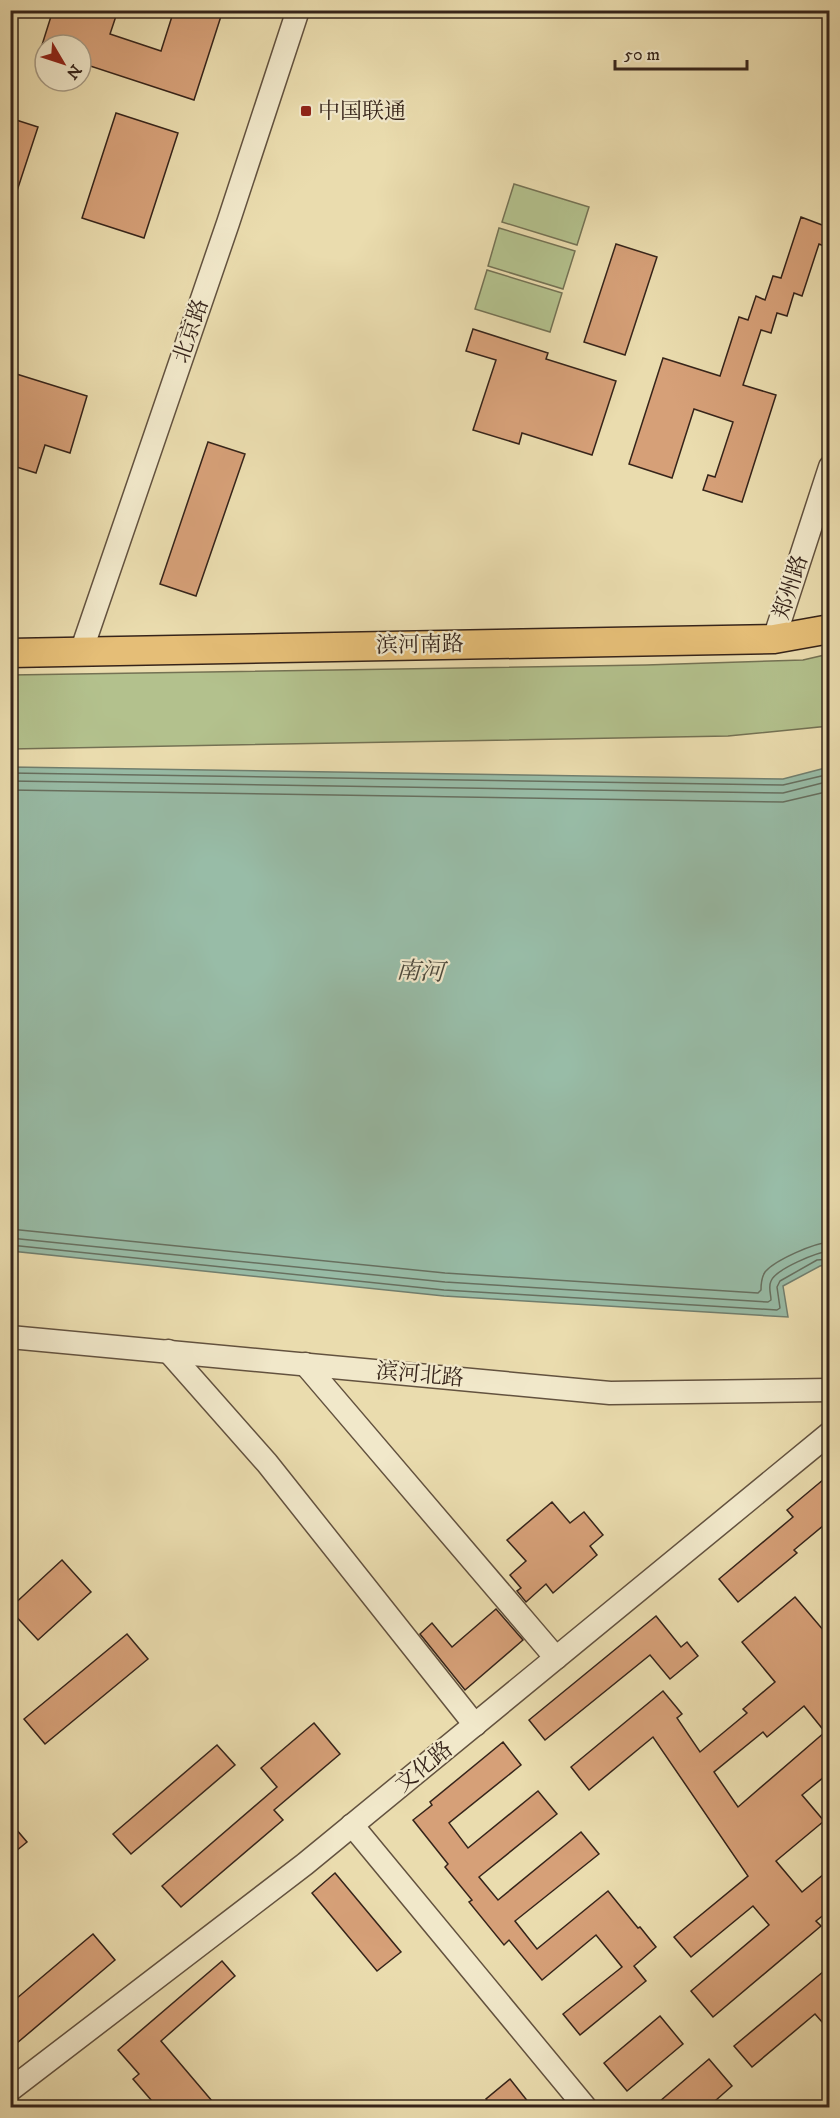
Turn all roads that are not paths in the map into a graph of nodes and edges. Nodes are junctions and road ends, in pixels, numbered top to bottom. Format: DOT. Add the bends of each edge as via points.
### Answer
graph roads {
  1 [pos="298,10"];
  2 [pos="830,467"];
  3 [pos="830,629"];
  4 [pos="774,639"];
  5 [pos="81,652"];
  6 [pos="10,653"];
  7 [pos="10,1337"];
  8 [pos="168,1351"];
  9 [pos="305,1364"];
  10 [pos="830,1390"];
  11 [pos="830,1433"];
  12 [pos="556,1658"];
  13 [pos="475,1725"];
  14 [pos="352,1825"];
  15 [pos="10,2090"];
  16 [pos="586,2108"];
  1 -- 5 [label="street, 北京路"];
  2 -- 4 [label="street, 郑州路"];
  3 -- 4 [label="main road, 滨河南路"];
  4 -- 5 [label="main road, 滨河南路"];
  5 -- 6 [label="main road, 滨河南路"];
  7 -- 8 [label="street, 滨河北路"];
  8 -- 9 [label="street, 滨河北路"];
  8 -- 13 [label="street" via="267,1463"];
  9 -- 10 [label="street, 滨河北路" via="610,1393"];
  9 -- 12 [label="street"];
  11 -- 12 [label="street, 文化路"];
  12 -- 13 [label="street, 文化路"];
  13 -- 14 [label="street, 文化路"];
  14 -- 15 [label="street, 文化路"];
  14 -- 16 [label="street"];
}
